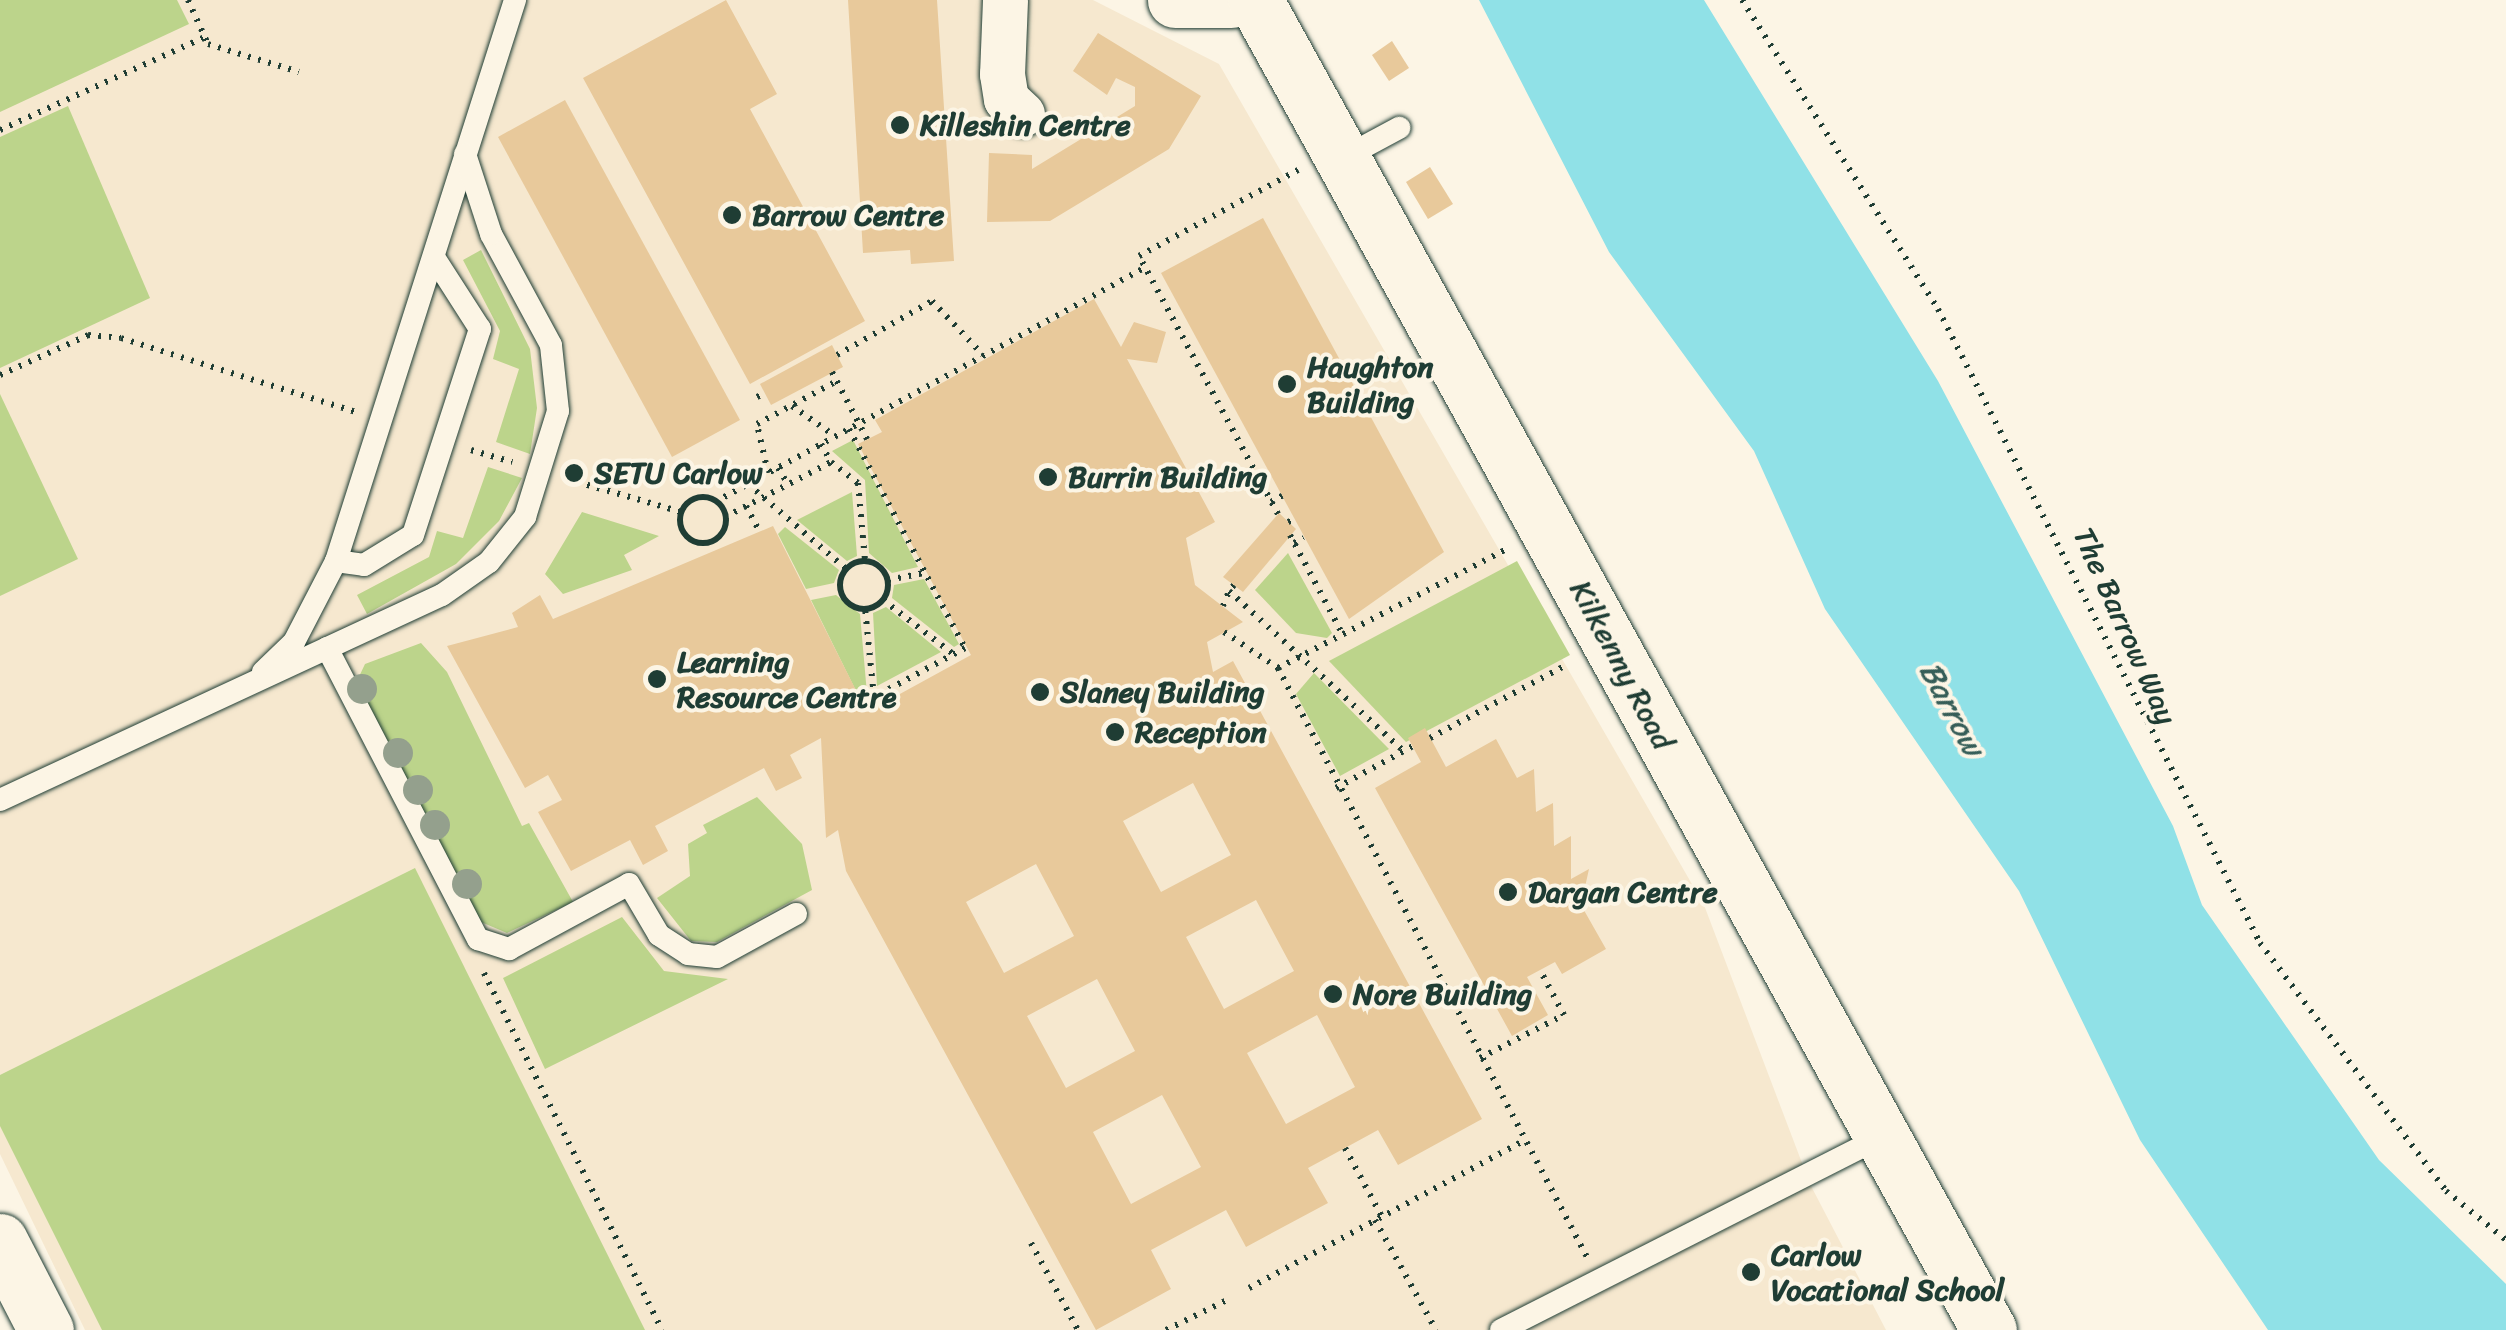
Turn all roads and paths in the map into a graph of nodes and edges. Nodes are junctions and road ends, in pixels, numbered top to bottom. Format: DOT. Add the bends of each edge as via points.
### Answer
graph roads {
  1 [pos="188,0"];
  2 [pos="515,0"];
  3 [pos="1005,0"];
  4 [pos="1175,0"];
  5 [pos="1231,0"];
  6 [pos="1255,0"];
  7 [pos="1742,0"];
  8 [pos="205,37"];
  9 [pos="299,72"];
  10 [pos="1022,114"];
  11 [pos="1400,128"];
  12 [pos="0,130"];
  13 [pos="466,154"];
  14 [pos="1341,154"];
  15 [pos="435,258"];
  16 [pos="1146,268"];
  17 [pos="983,355"];
  18 [pos="837,356"];
  19 [pos="832,372"];
  20 [pos="0,375"];
  21 [pos="836,381"];
  22 [pos="792,406"];
  23 [pos="382,420"];
  24 [pos="859,423"];
  25 [pos="849,429"];
  26 [pos="836,436"];
  27 [pos="867,440"];
  28 [pos="443,441"];
  29 [pos="820,444"];
  30 [pos="832,462"];
  31 [pos="778,468"];
  32 [pos="768,472"];
  33 [pos="545,473"];
  34 [pos="748,484"];
  35 [pos="788,484"];
  36 [pos="1282,496"];
  37 [pos="758,500"];
  38 [pos="715,502"];
  39 [pos="1271,502"];
  40 [pos="746,506"];
  41 [pos="681,512"];
  42 [pos="1278,514"];
  43 [pos="725,517"];
  44 [pos="1548,527"];
  45 [pos="760,532"];
  46 [pos="1304,538"];
  47 [pos="865,560"];
  48 [pos="336,561"];
  49 [pos="846,569"];
  50 [pos="925,572"];
  51 [pos="888,580"];
  52 [pos="883,600"];
  53 [pos="1223,606"];
  54 [pos="864,609"];
  55 [pos="1224,632"];
  56 [pos="1343,634"];
  57 [pos="1609,642"];
  58 [pos="327,648"];
  59 [pos="954,654"];
  60 [pos="1304,655"];
  61 [pos="1278,668"];
  62 [pos="246,689"];
  63 [pos="1430,738"];
  64 [pos="1413,746"];
  65 [pos="1404,752"];
  66 [pos="1336,788"];
  67 [pos="0,800"];
  68 [pos="796,914"];
  69 [pos="487,942"];
  70 [pos="1540,970"];
  71 [pos="1480,1058"];
  72 [pos="1880,1137"];
  73 [pos="1525,1140"];
  74 [pos="1345,1148"];
  75 [pos="1379,1219"];
  76 [pos="2506,1240"];
  77 [pos="0,1242"];
  78 [pos="1031,1243"];
  79 [pos="1597,1276"];
  80 [pos="1249,1288"];
  81 [pos="1225,1301"];
  82 [pos="46,1330"];
  83 [pos="662,1330"];
  84 [pos="1078,1330"];
  85 [pos="1166,1330"];
  86 [pos="1436,1330"];
  87 [pos="1501,1330"];
  88 [pos="1989,1330"];
  1 -- 8 [label="path"];
  2 -- 13 [label="lane"];
  3 -- 10 [label="street" via="1002,74 1006,98"];
  4 -- 5 [label="main road"];
  6 -- 14 [label="main road, Kilkenny Road"];
  7 -- 76 [label="path, The Barrow Way" via="1938,308 2260,943 2446,1191"];
  8 -- 9 [label="path"];
  8 -- 12 [label="path"];
  11 -- 14 [label="lane"];
  13 -- 15 [label="lane"];
  13 -- 33 [label="lane" via="491,234 551,346 558,411"];
  14 -- 16 [label="path" via="1139,256"];
  14 -- 44 [label="main road, Kilkenny Road"];
  15 -- 23 [label="lane"];
  15 -- 28 [label="lane" via="480,328"];
  16 -- 17 [label="path"];
  16 -- 39 [label="path"];
  17 -- 18 [label="path" via="932,301"];
  17 -- 24 [label="path"];
  19 -- 21 [label="path"];
  20 -- 23 [label="path" via="88,335 121,338"];
  21 -- 22 [label="path"];
  21 -- 24 [label="path"];
  22 -- 26 [label="path"];
  22 -- 32 [label="path" via="755,420"];
  23 -- 48 [label="lane"];
  24 -- 25 [label="path"];
  24 -- 27 [label="path"];
  25 -- 26 [label="path"];
  25 -- 50 [label="path"];
  26 -- 29 [label="path"];
  28 -- 33 [label="path"];
  28 -- 48 [label="lane" via="413,535 364,565"];
  29 -- 30 [label="path"];
  29 -- 31 [label="path"];
  30 -- 35 [label="path"];
  30 -- 47 [label="path" via="858,483"];
  31 -- 32 [label="path"];
  31 -- 35 [label="path"];
  32 -- 34 [label="path"];
  33 -- 41 [label="path"];
  33 -- 58 [label="lane" via="489,562 442,596"];
  34 -- 37 [label="path"];
  34 -- 38 [label="path"];
  35 -- 37 [label="path"];
  36 -- 39 [label="path"];
  37 -- 40 [label="path"];
  37 -- 49 [label="path"];
  38 -- 41 [label="path" via="698,497"];
  38 -- 43 [label="path"];
  39 -- 42 [label="path"];
  40 -- 43 [label="path"];
  40 -- 45 [label="path"];
  41 -- 43 [label="path" via="695,541 718,537"];
  44 -- 56 [label="path"];
  44 -- 57 [label="main road, Kilkenny Road"];
  46 -- 56 [label="path" via="1292,539"];
  47 -- 49 [label="path"];
  47 -- 51 [label="path"];
  48 -- 62 [label="lane" via="294,642"];
  49 -- 54 [label="path" via="841,592"];
  50 -- 51 [label="path"];
  50 -- 59 [label="path" via="964,648"];
  51 -- 52 [label="path"];
  52 -- 54 [label="path"];
  52 -- 59 [label="path"];
  53 -- 60 [label="path" via="1231,588"];
  54 -- 59 [label="path" via="874,698"];
  55 -- 61 [label="path"];
  56 -- 60 [label="path"];
  57 -- 63 [label="path"];
  57 -- 72 [label="main road, Kilkenny Road"];
  58 -- 62 [label="lane"];
  58 -- 69 [label="lane"];
  60 -- 61 [label="path"];
  60 -- 65 [label="path"];
  61 -- 66 [label="path"];
  62 -- 67 [label="lane"];
  64 -- 65 [label="path"];
  65 -- 66 [label="path"];
  66 -- 71 [label="path"];
  68 -- 69 [label="lane" via="717,957 688,954 659,935 629,884 510,949"];
  69 -- 83 [label="path" via="483,982"];
  70 -- 71 [label="path" via="1564,1015"];
  71 -- 73 [label="path"];
  72 -- 79 [label="lane"];
  72 -- 88 [label="main road, Kilkenny Road"];
  73 -- 75 [label="path"];
  73 -- 79 [label="path"];
  74 -- 75 [label="path"];
  75 -- 80 [label="path"];
  75 -- 86 [label="path"];
  77 -- 82 [label="main road"];
  78 -- 84 [label="path"];
  79 -- 87 [label="lane"];
  81 -- 85 [label="path"];
}
